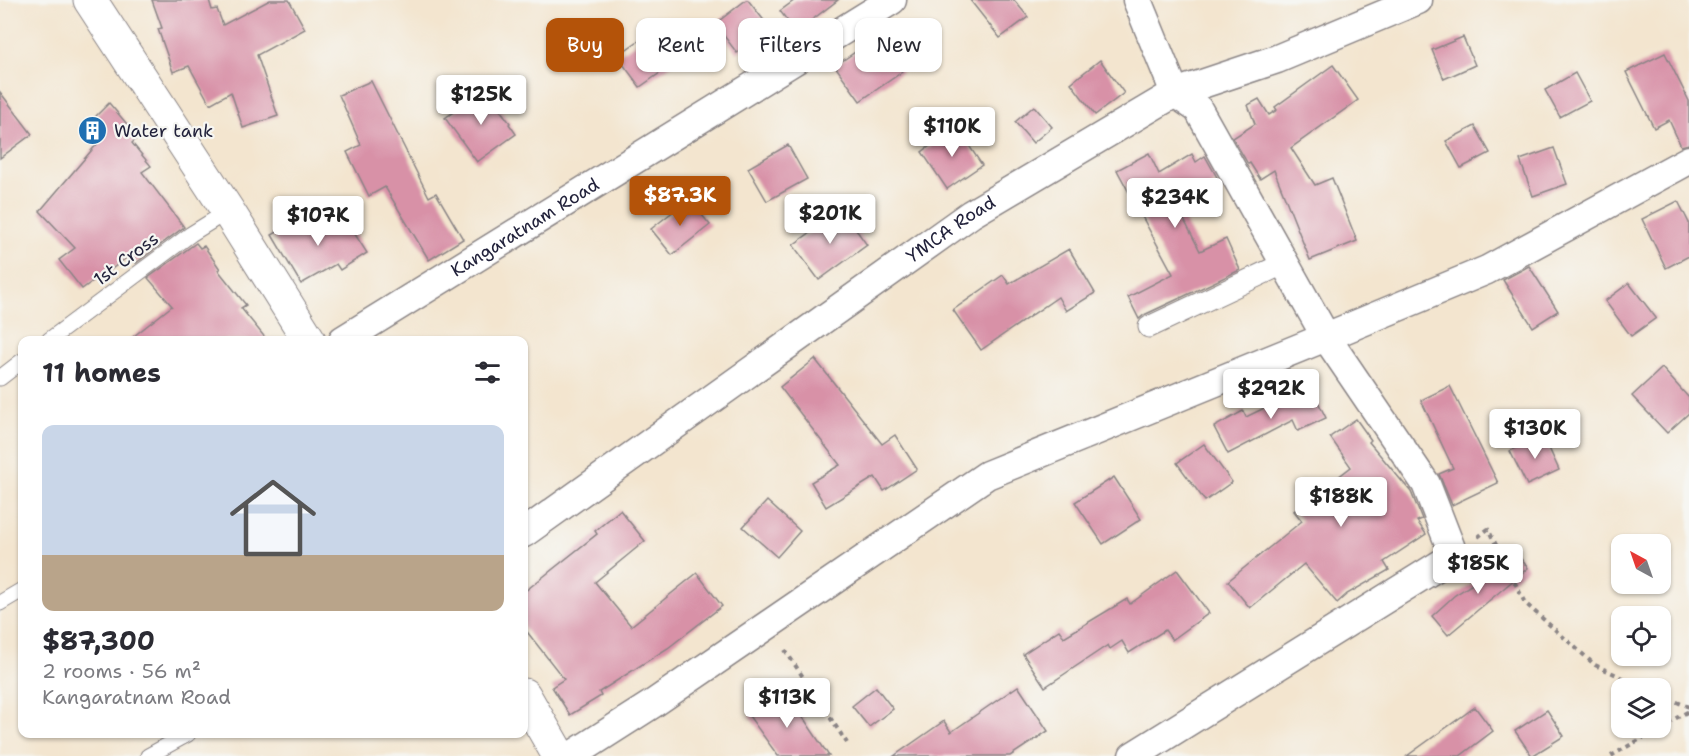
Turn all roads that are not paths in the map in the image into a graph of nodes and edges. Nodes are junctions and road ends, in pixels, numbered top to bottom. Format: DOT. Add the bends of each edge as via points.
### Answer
graph roads {
  1 [pos="90,0"];
  2 [pos="892,0"];
  3 [pos="1137,0"];
  4 [pos="1418,0"];
  5 [pos="1175,93"];
  6 [pos="1689,160"];
  7 [pos="228,211"];
  8 [pos="1285,263"];
  9 [pos="1149,327"];
  10 [pos="55,336"];
  11 [pos="306,336"];
  12 [pos="349,336"];
  13 [pos="1326,337"];
  14 [pos="18,364"];
  15 [pos="0,378"];
  16 [pos="528,530"];
  17 [pos="18,592"];
  18 [pos="0,603"];
  19 [pos="528,702"];
  20 [pos="181,738"];
  21 [pos="148,756"];
  22 [pos="559,756"];
  23 [pos="570,756"];
  24 [pos="1133,756"];
  1 -- 7 [label="street"];
  2 -- 12 [label="street, Kangaratnam Road"];
  3 -- 5 [label="street"];
  4 -- 5 [label="street, YMCA Road" via="1277,58"];
  5 -- 8 [label="street" via="1198,109"];
  5 -- 16 [label="street, YMCA Road" via="971,214"];
  6 -- 13 [label="street" via="1487,270"];
  7 -- 10 [label="lane, 1st Cross" via="191,234"];
  7 -- 11 [label="street"];
  8 -- 9 [label="street"];
  8 -- 13 [label="street"];
  13 -- 23 [label="street" via="987,475"];
  13 -- 24 [label="street" via="1426,484 1454,556"];
  14 -- 15 [label="lane"];
  17 -- 18 [label="lane"];
  19 -- 22 [label="street"];
  20 -- 21 [label="lane"];
}
